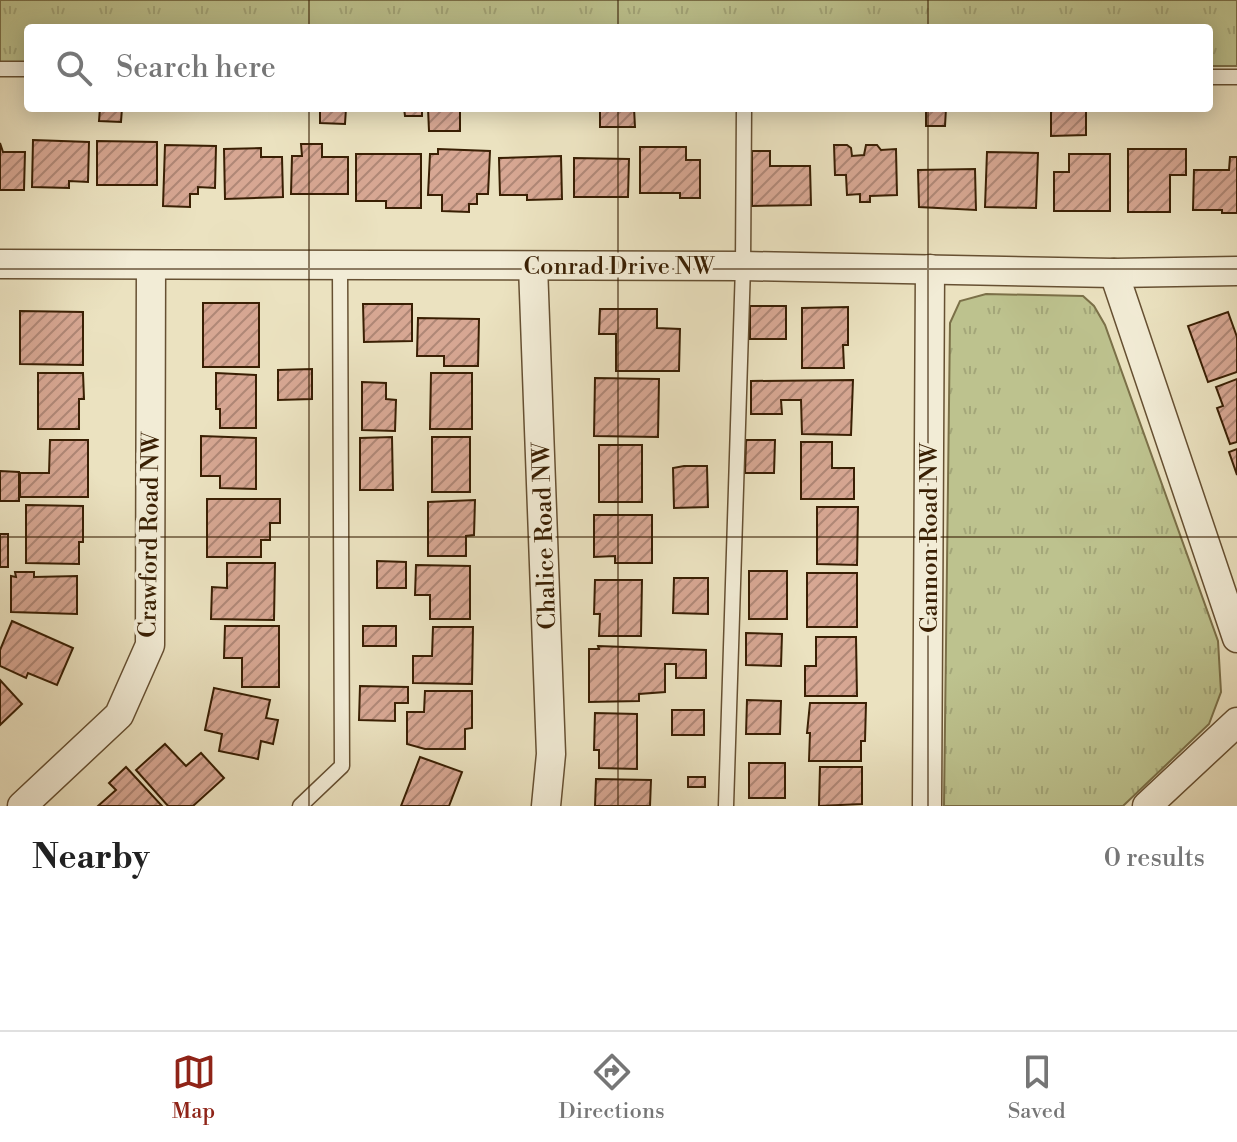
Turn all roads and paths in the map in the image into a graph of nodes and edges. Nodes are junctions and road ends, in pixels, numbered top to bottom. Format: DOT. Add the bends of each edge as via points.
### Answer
graph roads {
  1 [pos="0,69"];
  2 [pos="24,69"];
  3 [pos="1213,77"];
  4 [pos="1237,77"];
  5 [pos="744,112"];
  6 [pos="0,264"];
  7 [pos="151,265"];
  8 [pos="533,266"];
  9 [pos="743,266"];
  10 [pos="340,267"];
  11 [pos="930,269"];
  12 [pos="1237,271"];
  13 [pos="1114,273"];
  14 [pos="1237,638"];
  15 [pos="1237,722"];
  16 [pos="22,806"];
  17 [pos="300,806"];
  18 [pos="546,806"];
  19 [pos="726,806"];
  20 [pos="927,806"];
  21 [pos="1147,806"];
  1 -- 2 [label="lane"];
  3 -- 4 [label="lane"];
  5 -- 9 [label="lane"];
  6 -- 7 [label="street, Conrad Drive NW"];
  7 -- 10 [label="street, Conrad Drive NW"];
  7 -- 16 [label="street, Crawford Road NW" via="150,645 119,715"];
  8 -- 9 [label="street, Conrad Drive NW"];
  8 -- 10 [label="street, Conrad Drive NW"];
  8 -- 18 [label="street, Chalice Road NW" via="551,754"];
  9 -- 11 [label="street, Conrad Drive NW"];
  9 -- 19 [label="lane"];
  10 -- 17 [label="lane" via="342,766"];
  11 -- 13 [label="street, Conrad Drive NW"];
  11 -- 20 [label="street, Cannon Road NW"];
  12 -- 13 [label="street, Conrad Drive NW"];
  13 -- 14 [label="street"];
  15 -- 21 [label="street"];
}
